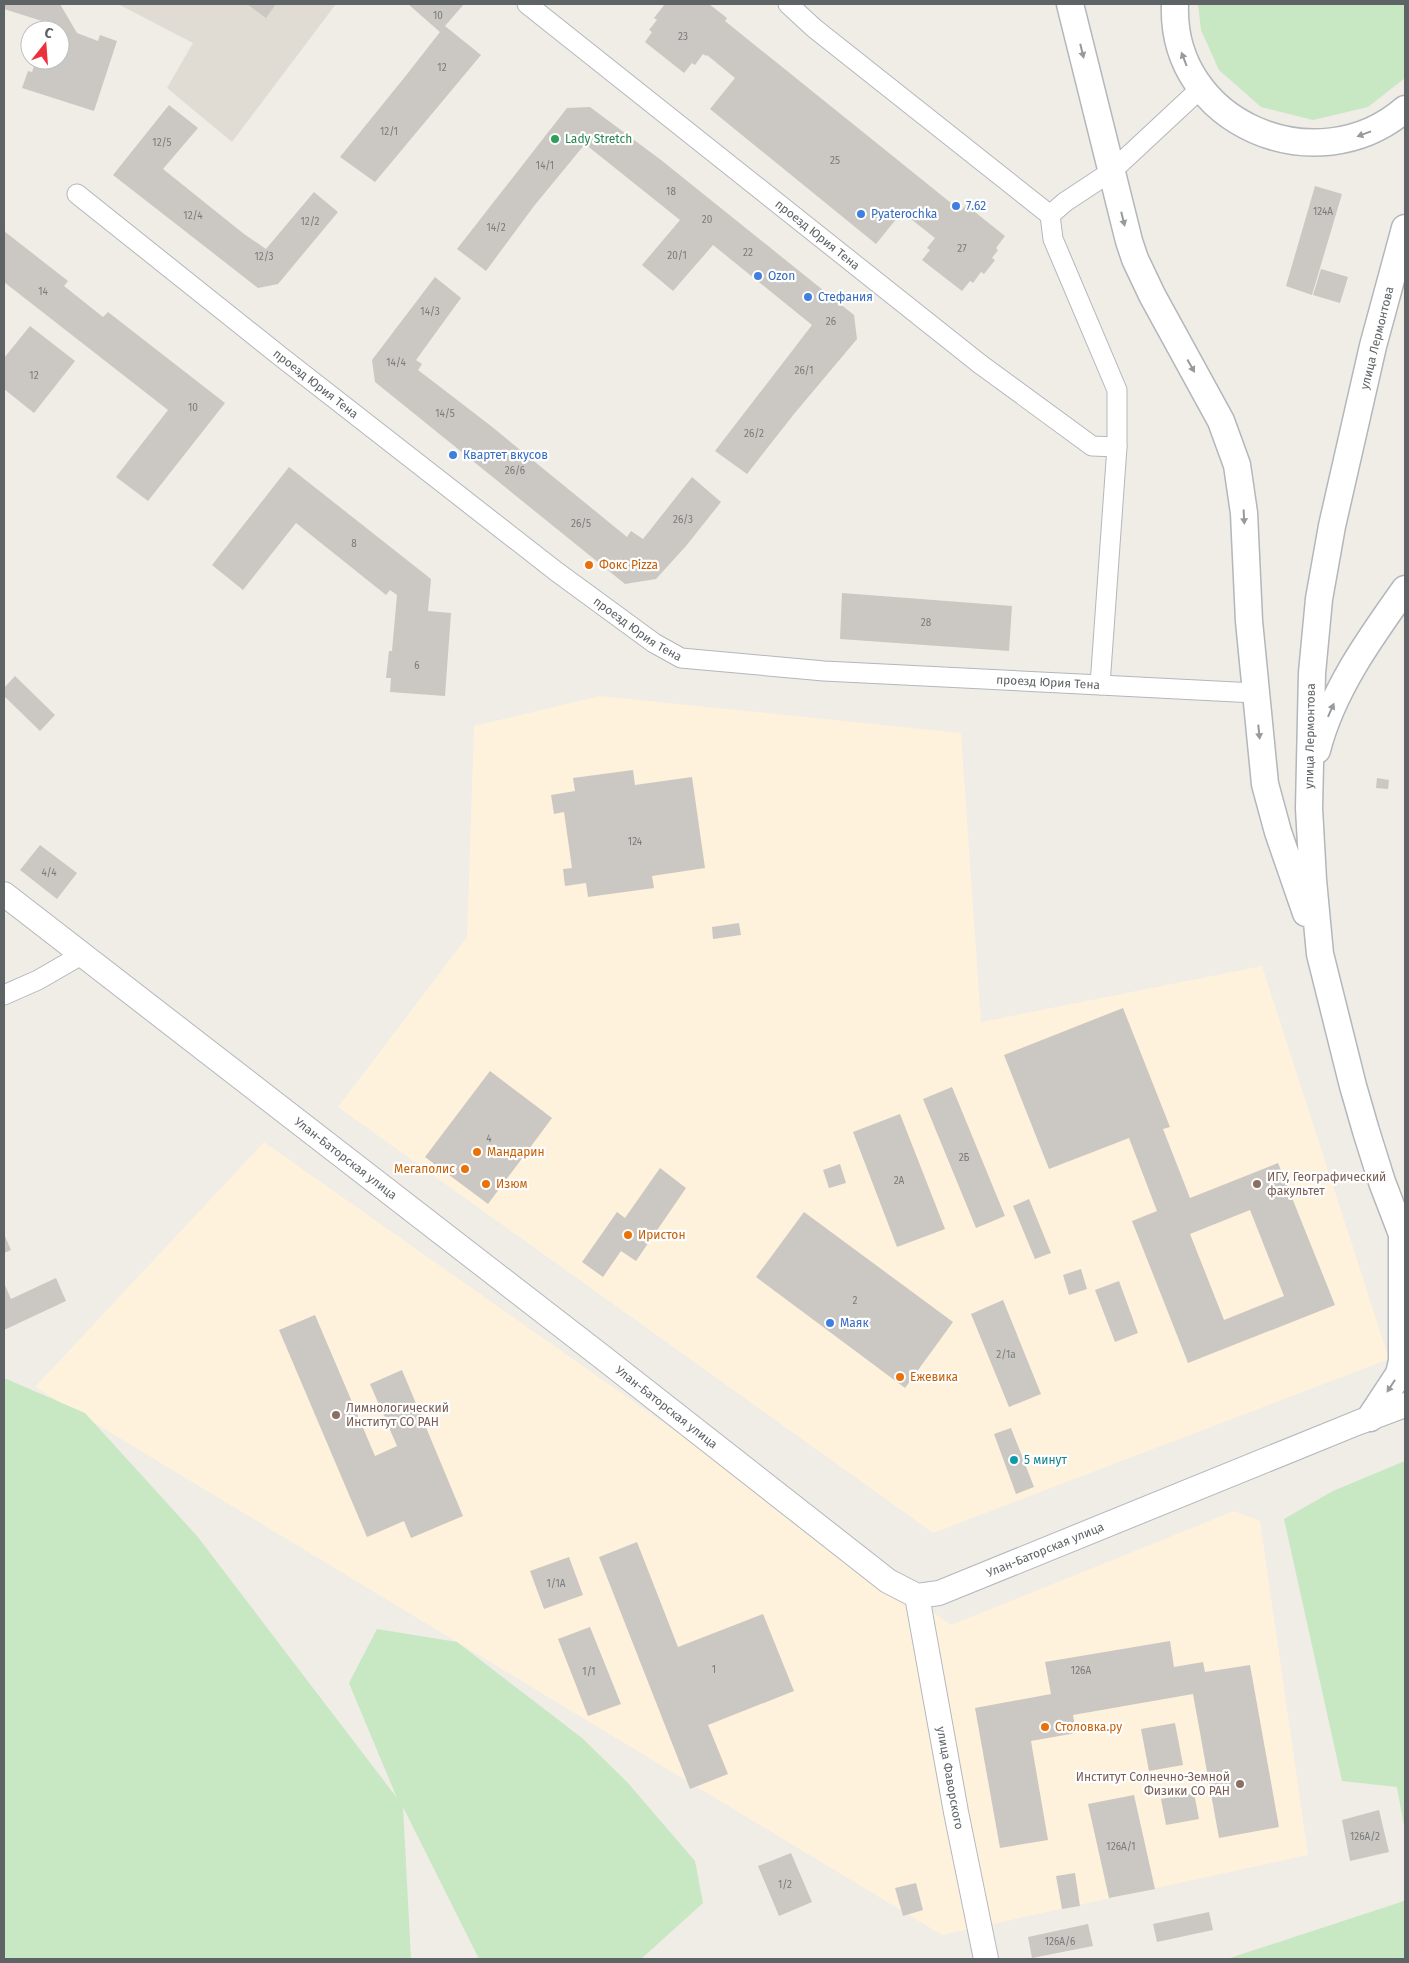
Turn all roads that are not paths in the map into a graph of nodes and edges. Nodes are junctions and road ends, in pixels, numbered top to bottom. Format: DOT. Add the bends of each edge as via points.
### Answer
graph roads {
  1 [pos="527,4"];
  2 [pos="788,4"];
  3 [pos="1070,4"];
  4 [pos="1175,4"];
  5 [pos="1200,89"];
  6 [pos="1405,109"];
  7 [pos="1112,172"];
  8 [pos="77,194"];
  9 [pos="1050,215"];
  10 [pos="1405,228"];
  11 [pos="1117,447"];
  12 [pos="1405,588"];
  13 [pos="1100,685"];
  14 [pos="1255,693"];
  15 [pos="1309,808"];
  16 [pos="4,894"];
  17 [pos="83,954"];
  18 [pos="1320,954"];
  19 [pos="4,995"];
  20 [pos="1404,1238"];
  21 [pos="1405,1405"];
  22 [pos="1370,1418"];
  23 [pos="917,1596"];
  24 [pos="986,1959"];
  1 -- 11 [label="street, проезд Юрия Тена" via="980,364 1092,446"];
  2 -- 9 [label="street"];
  3 -- 7 [label="main road, one-way"];
  5 -- 4 [label="main road, one-way" via="1180,48"];
  6 -- 5 [label="main road, one-way" via="1363,135 1311,143 1261,133 1237,121"];
  5 -- 7 [label="street"];
  7 -- 9 [label="street"];
  7 -- 14 [label="main road, one-way" via="1135,259 1221,421 1237,465 1244,513"];
  8 -- 13 [label="street, проезд Юрия Тена" via="572,584 654,643 681,658 824,671"];
  9 -- 11 [label="street, проезд Юрия Тена" via="1053,239 1117,390"];
  10 -- 15 [label="main road, улица Лермонтова" via="1373,346 1332,526 1319,599 1311,682"];
  11 -- 13 [label="street, проезд Юрия Тена"];
  15 -- 12 [label="main road, one-way" via="1315,758 1326,721 1366,646"];
  13 -- 14 [label="street"];
  14 -- 18 [label="main road, one-way" via="1267,792"];
  15 -- 18 [label="main road, улица Лермонтова"];
  16 -- 17 [label="street, Улан-Баторская улица"];
  17 -- 19 [label="street"];
  17 -- 23 [label="street, Улан-Баторская улица" via="888,1581"];
  18 -- 20 [label="main road, улица Лермонтова" via="1353,1086 1382,1182"];
  20 -- 22 [label="main road, one-way" via="1402,1361 1399,1374"];
  21 -- 22 [label="street, Улан-Баторская улица"];
  22 -- 23 [label="street, Улан-Баторская улица" via="939,1593"];
  23 -- 24 [label="street, улица Фаворского"];
}
